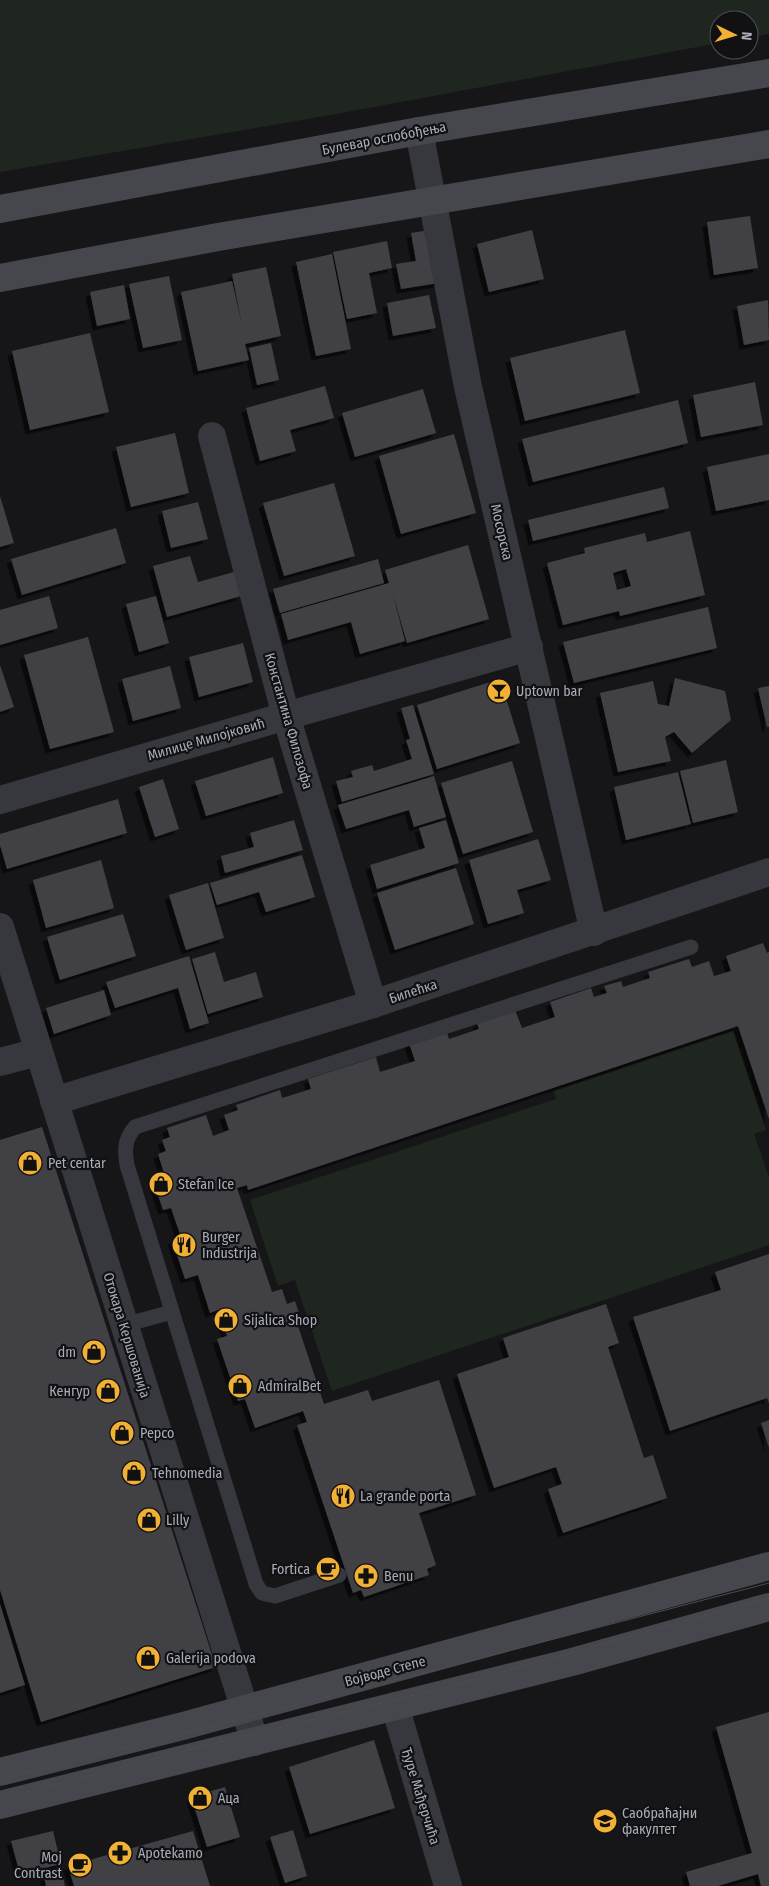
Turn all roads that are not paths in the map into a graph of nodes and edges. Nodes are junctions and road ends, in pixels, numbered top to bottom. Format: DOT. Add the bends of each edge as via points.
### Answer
graph roads {
  1 [pos="769,72"];
  2 [pos="419,131"];
  3 [pos="769,144"];
  4 [pos="432,200"];
  5 [pos="0,209"];
  6 [pos="0,278"];
  7 [pos="212,436"];
  8 [pos="529,647"];
  9 [pos="286,716"];
  10 [pos="0,800"];
  11 [pos="769,872"];
  12 [pos="0,927"];
  13 [pos="594,932"];
  14 [pos="691,947"];
  15 [pos="373,1004"];
  16 [pos="38,1052"];
  17 [pos="0,1062"];
  18 [pos="54,1101"];
  19 [pos="172,1312"];
  20 [pos="124,1326"];
  21 [pos="769,1566"];
  22 [pos="339,1575"];
  23 [pos="769,1607"];
  24 [pos="395,1706"];
  25 [pos="245,1709"];
  26 [pos="255,1742"];
  27 [pos="0,1772"];
  28 [pos="0,1805"];
  29 [pos="448,1886"];
  1 -- 2 [label="main road, Булевар ослобођења"];
  2 -- 4 [label="street, Мосорска"];
  2 -- 5 [label="main road, Булевар ослобођења"];
  3 -- 4 [label="main road"];
  4 -- 6 [label="main road"];
  4 -- 8 [label="street, Мосорска" via="468,387"];
  7 -- 9 [label="street, Константина Филозофа"];
  8 -- 9 [label="street, Милице Милојковић"];
  8 -- 13 [label="street, Мосорска"];
  9 -- 10 [label="street, Милице Милојковић"];
  9 -- 15 [label="street, Константина Филозофа"];
  11 -- 13 [label="street, Билећка"];
  12 -- 16 [label="street, Отокара Кершованија"];
  13 -- 15 [label="street, Билећка"];
  14 -- 19 [label="lane" via="135,1127 124,1147 127,1165"];
  15 -- 18 [label="street, Билећка"];
  16 -- 17 [label="street"];
  16 -- 18 [label="street, Отокара Кершованија"];
  18 -- 20 [label="street, Отокара Кершованија"];
  19 -- 20 [label="lane"];
  19 -- 22 [label="lane" via="256,1584 262,1593 274,1596"];
  20 -- 25 [label="street, Отокара Кершованија"];
  21 -- 25 [label="main road, Војводе Степе"];
  23 -- 24 [label="main road"];
  24 -- 26 [label="main road"];
  24 -- 29 [label="street, Ђуре Мађерчића"];
  25 -- 26 [label="street, Отокара Кершованија"];
  25 -- 27 [label="main road, Војводе Степе"];
  26 -- 28 [label="main road"];
}
